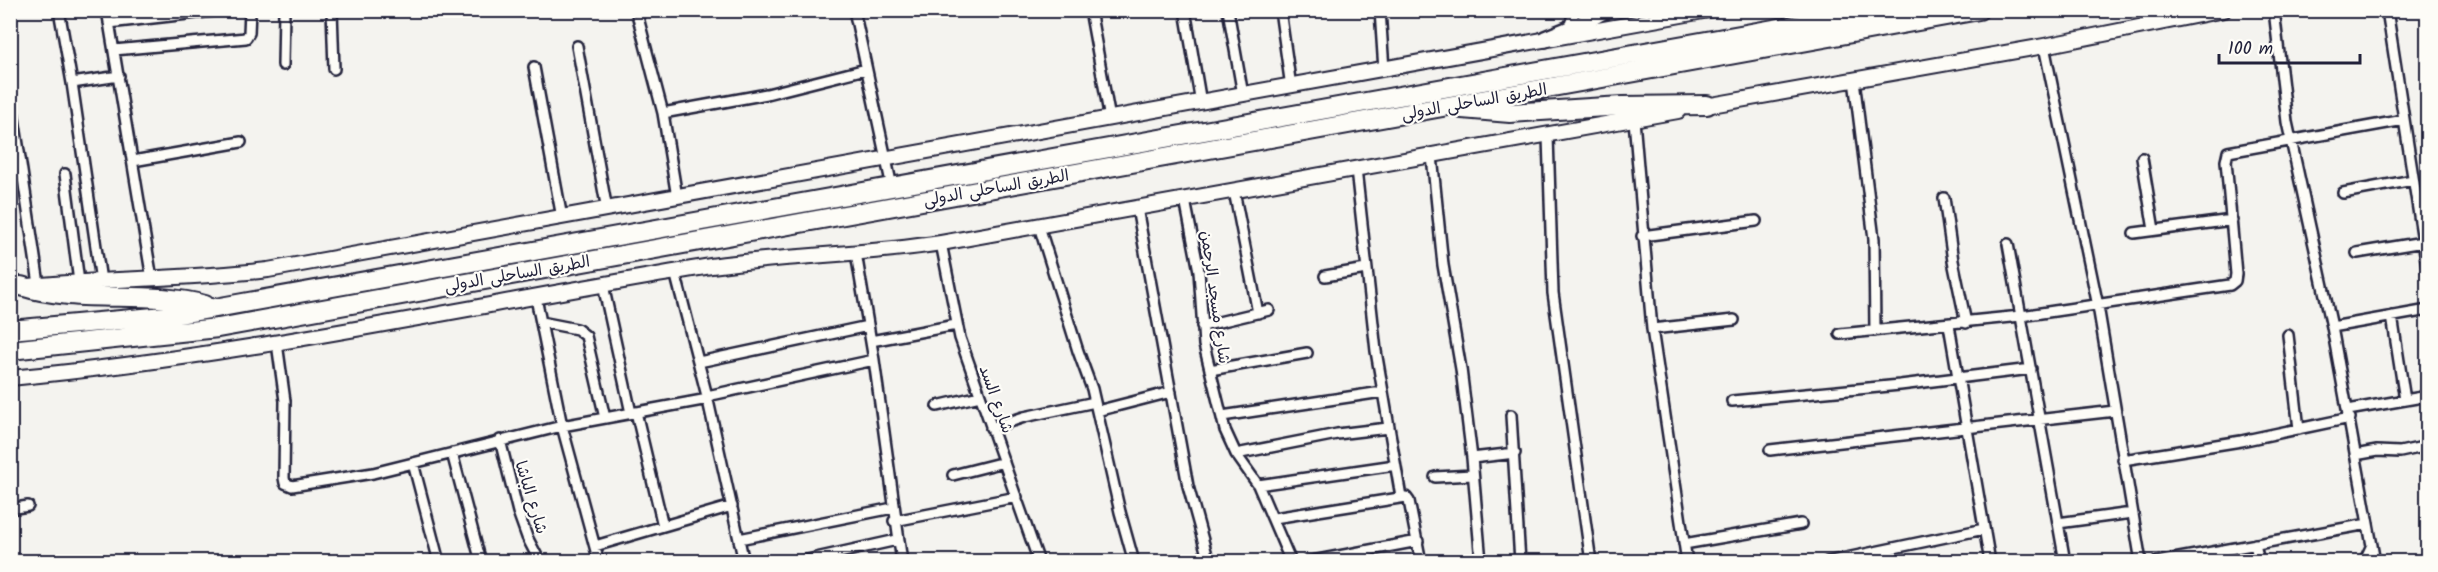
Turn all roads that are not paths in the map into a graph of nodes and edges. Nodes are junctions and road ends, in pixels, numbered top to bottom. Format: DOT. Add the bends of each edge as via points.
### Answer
graph roads {
  1 [pos="59,10"];
  2 [pos="107,10"];
  3 [pos="250,10"];
  4 [pos="284,10"];
  5 [pos="332,10"];
  6 [pos="636,10"];
  7 [pos="854,10"];
  8 [pos="1090,10"];
  9 [pos="1185,10"];
  10 [pos="1228,10"];
  11 [pos="1280,10"];
  12 [pos="1380,10"];
  13 [pos="1575,10"];
  14 [pos="1605,10"];
  15 [pos="1709,10"];
  16 [pos="1880,10"];
  17 [pos="1979,10"];
  18 [pos="2224,10"];
  19 [pos="2274,10"];
  20 [pos="2387,10"];
  21 [pos="216,11"];
  22 [pos="109,23"];
  23 [pos="1568,30"];
  24 [pos="1545,39"];
  25 [pos="577,46"];
  26 [pos="2044,46"];
  27 [pos="114,50"];
  28 [pos="283,65"];
  29 [pos="534,67"];
  30 [pos="333,69"];
  31 [pos="866,69"];
  32 [pos="1384,70"];
  33 [pos="119,76"];
  34 [pos="1854,80"];
  35 [pos="72,83"];
  36 [pos="1292,87"];
  37 [pos="1243,95"];
  38 [pos="1201,103"];
  39 [pos="12,105"];
  40 [pos="1707,105"];
  41 [pos="1442,107"];
  42 [pos="663,113"];
  43 [pos="1110,119"];
  44 [pos="1634,120"];
  45 [pos="2404,120"];
  46 [pos="1548,136"];
  47 [pos="2290,140"];
  48 [pos="241,142"];
  49 [pos="1432,156"];
  50 [pos="886,158"];
  51 [pos="2142,158"];
  52 [pos="133,161"];
  53 [pos="1356,170"];
  54 [pos="65,174"];
  55 [pos="2413,180"];
  56 [pos="892,187"];
  57 [pos="1234,191"];
  58 [pos="2343,193"];
  59 [pos="677,197"];
  60 [pos="1944,198"];
  61 [pos="1185,200"];
  62 [pos="1137,208"];
  63 [pos="607,210"];
  64 [pos="562,218"];
  65 [pos="1756,220"];
  66 [pos="2232,220"];
  67 [pos="1039,226"];
  68 [pos="2154,230"];
  69 [pos="2134,233"];
  70 [pos="1642,236"];
  71 [pos="2423,242"];
  72 [pos="941,243"];
  73 [pos="2008,244"];
  74 [pos="856,253"];
  75 [pos="2356,253"];
  76 [pos="1366,269"];
  77 [pos="675,272"];
  78 [pos="2427,273"];
  79 [pos="1325,276"];
  80 [pos="152,279"];
  81 [pos="101,281"];
  82 [pos="79,282"];
  83 [pos="603,285"];
  84 [pos="24,286"];
  85 [pos="537,298"];
  86 [pos="2098,306"];
  87 [pos="215,308"];
  88 [pos="1269,310"];
  89 [pos="2427,310"];
  90 [pos="1258,313"];
  91 [pos="2020,316"];
  92 [pos="2392,316"];
  93 [pos="1734,320"];
  94 [pos="542,322"];
  95 [pos="1966,323"];
  96 [pos="956,325"];
  97 [pos="1949,325"];
  98 [pos="868,326"];
  99 [pos="1202,326"];
  100 [pos="2332,327"];
  101 [pos="1652,329"];
  102 [pos="10,330"];
  103 [pos="1875,331"];
  104 [pos="1840,334"];
  105 [pos="2288,335"];
  106 [pos="871,341"];
  107 [pos="276,343"];
  108 [pos="10,350"];
  109 [pos="1307,354"];
  110 [pos="874,360"];
  111 [pos="699,362"];
  112 [pos="2031,369"];
  113 [pos="1210,370"];
  114 [pos="1958,377"];
  115 [pos="10,378"];
  116 [pos="1171,392"];
  117 [pos="1382,392"];
  118 [pos="980,396"];
  119 [pos="2427,396"];
  120 [pos="707,397"];
  121 [pos="2405,400"];
  122 [pos="1732,401"];
  123 [pos="937,406"];
  124 [pos="1096,406"];
  125 [pos="2115,411"];
  126 [pos="634,413"];
  127 [pos="2349,414"];
  128 [pos="1511,415"];
  129 [pos="1222,416"];
  130 [pos="605,418"];
  131 [pos="2040,419"];
  132 [pos="562,426"];
  133 [pos="991,428"];
  134 [pos="1388,428"];
  135 [pos="1967,428"];
  136 [pos="2299,429"];
  137 [pos="500,440"];
  138 [pos="2427,446"];
  139 [pos="1770,450"];
  140 [pos="453,453"];
  141 [pos="1515,453"];
  142 [pos="1236,454"];
  143 [pos="2355,455"];
  144 [pos="1472,458"];
  145 [pos="2123,460"];
  146 [pos="1004,462"];
  147 [pos="413,463"];
  148 [pos="1395,465"];
  149 [pos="954,475"];
  150 [pos="1473,475"];
  151 [pos="1436,477"];
  152 [pos="1257,485"];
  153 [pos="1017,497"];
  154 [pos="1401,497"];
  155 [pos="10,498"];
  156 [pos="28,506"];
  157 [pos="732,506"];
  158 [pos="893,508"];
  159 [pos="11,509"];
  160 [pos="2132,513"];
  161 [pos="1274,518"];
  162 [pos="894,521"];
  163 [pos="2058,523"];
  164 [pos="1801,524"];
  165 [pos="2368,524"];
  166 [pos="663,526"];
  167 [pos="1984,529"];
  168 [pos="739,539"];
  169 [pos="897,540"];
  170 [pos="1418,541"];
  171 [pos="1684,544"];
  172 [pos="2255,544"];
  173 [pos="2372,545"];
  174 [pos="595,546"];
  175 [pos="439,561"];
  176 [pos="481,561"];
  177 [pos="540,561"];
  178 [pos="599,561"];
  179 [pos="744,561"];
  180 [pos="798,561"];
  181 [pos="902,561"];
  182 [pos="1039,561"];
  183 [pos="1134,561"];
  184 [pos="1209,561"];
  185 [pos="1292,561"];
  186 [pos="1307,561"];
  187 [pos="1421,561"];
  188 [pos="1481,561"];
  189 [pos="1520,561"];
  190 [pos="1591,561"];
  191 [pos="1687,561"];
  192 [pos="1827,561"];
  193 [pos="1990,561"];
  194 [pos="2065,561"];
  195 [pos="2141,561"];
  196 [pos="2157,561"];
  197 [pos="2259,561"];
  198 [pos="2364,561"];
  199 [pos="2374,561"];
  1 -- 35 [label="street"];
  2 -- 22 [label="street"];
  3 -- 27 [label="street" via="246,38"];
  4 -- 28 [label="street"];
  5 -- 30 [label="street"];
  6 -- 42 [label="street"];
  7 -- 31 [label="street"];
  8 -- 43 [label="street"];
  9 -- 38 [label="street"];
  10 -- 37 [label="street"];
  11 -- 36 [label="street"];
  12 -- 32 [label="street"];
  13 -- 23 [label="street"];
  14 -- 23 [label="main road"];
  15 -- 24 [label="street"];
  16 -- 56 [label="highway, الطريق الساحلى الدولى"];
  17 -- 41 [label="highway, الطريق الساحلى الدولى"];
  18 -- 26 [label="street"];
  19 -- 47 [label="street"];
  20 -- 45 [label="street"];
  21 -- 22 [label="street"];
  22 -- 27 [label="street"];
  23 -- 24 [label="main road"];
  24 -- 32 [label="street"];
  25 -- 63 [label="street"];
  26 -- 34 [label="street"];
  26 -- 86 [label="street"];
  27 -- 33 [label="street"];
  29 -- 64 [label="street"];
  31 -- 42 [label="street" via="768,94"];
  31 -- 50 [label="street"];
  32 -- 36 [label="street"];
  33 -- 35 [label="street"];
  33 -- 52 [label="street"];
  34 -- 40 [label="street"];
  34 -- 103 [label="street" via="1874,239"];
  35 -- 81 [label="street"];
  36 -- 37 [label="street"];
  37 -- 38 [label="street"];
  38 -- 43 [label="street"];
  39 -- 84 [label="street"];
  40 -- 41 [label="highway" via="1510,113"];
  40 -- 44 [label="street"];
  41 -- 108 [label="highway, الطريق الساحلى الدولى" via="218,328"];
  42 -- 59 [label="street"];
  43 -- 50 [label="street"];
  44 -- 46 [label="street"];
  44 -- 70 [label="street"];
  45 -- 47 [label="street"];
  45 -- 55 [label="street"];
  46 -- 49 [label="street"];
  46 -- 190 [label="street" via="1553,293"];
  47 -- 66 [label="street" via="2231,150 2227,154"];
  47 -- 100 [label="street"];
  48 -- 52 [label="street"];
  49 -- 53 [label="street"];
  49 -- 144 [label="street" via="1443,265"];
  50 -- 56 [label="street"];
  50 -- 59 [label="street"];
  51 -- 68 [label="street"];
  52 -- 80 [label="street"];
  53 -- 57 [label="street"];
  53 -- 76 [label="street"];
  54 -- 82 [label="street"];
  55 -- 58 [label="street"];
  55 -- 71 [label="street"];
  56 -- 87 [label="highway, الطريق الساحلى الدولى"];
  57 -- 61 [label="street"];
  57 -- 90 [label="street"];
  59 -- 63 [label="street"];
  60 -- 95 [label="street"];
  61 -- 62 [label="street"];
  61 -- 99 [label="street, شارع مسجد الرحمن" via="1199,271"];
  62 -- 67 [label="street"];
  62 -- 116 [label="street"];
  63 -- 64 [label="street"];
  64 -- 80 [label="street" via="268,270"];
  65 -- 70 [label="street"];
  66 -- 68 [label="street"];
  66 -- 86 [label="street" via="2236,274 2233,284"];
  67 -- 72 [label="street"];
  67 -- 124 [label="street"];
  68 -- 69 [label="street"];
  70 -- 101 [label="street"];
  71 -- 75 [label="street"];
  71 -- 78 [label="street"];
  72 -- 74 [label="street"];
  72 -- 96 [label="street, شارع السد"];
  73 -- 91 [label="street"];
  74 -- 77 [label="street" via="757,260"];
  74 -- 98 [label="street"];
  76 -- 79 [label="street"];
  76 -- 117 [label="street"];
  77 -- 83 [label="street"];
  77 -- 111 [label="street"];
  80 -- 81 [label="street"];
  81 -- 82 [label="street"];
  82 -- 84 [label="street"];
  83 -- 85 [label="street"];
  83 -- 126 [label="street"];
  84 -- 87 [label="highway" via="61,294 181,301"];
  85 -- 94 [label="street"];
  85 -- 107 [label="street"];
  86 -- 91 [label="street"];
  86 -- 125 [label="street"];
  87 -- 102 [label="highway, الطريق الساحلى الدولى" via="154,318"];
  88 -- 90 [label="street"];
  89 -- 92 [label="street"];
  90 -- 99 [label="street"];
  91 -- 95 [label="street"];
  91 -- 112 [label="street"];
  92 -- 100 [label="street"];
  92 -- 121 [label="street"];
  93 -- 101 [label="street"];
  94 -- 130 [label="street" via="577,329 586,336"];
  94 -- 132 [label="street"];
  95 -- 97 [label="street"];
  96 -- 106 [label="street"];
  96 -- 118 [label="street, شارع السد"];
  97 -- 103 [label="street"];
  97 -- 114 [label="street"];
  98 -- 106 [label="street"];
  98 -- 111 [label="street"];
  99 -- 113 [label="street, شارع مسجد الرحمن"];
  100 -- 127 [label="street"];
  101 -- 171 [label="street"];
  103 -- 104 [label="street"];
  105 -- 136 [label="street"];
  106 -- 110 [label="street"];
  107 -- 115 [label="street"];
  107 -- 147 [label="street" via="285,401 283,464 287,485"];
  109 -- 113 [label="street"];
  110 -- 120 [label="street"];
  110 -- 158 [label="street"];
  111 -- 120 [label="street"];
  112 -- 114 [label="street"];
  112 -- 131 [label="street"];
  113 -- 129 [label="street, شارع مسجد الرحمن"];
  114 -- 122 [label="street"];
  114 -- 135 [label="street"];
  116 -- 124 [label="street"];
  116 -- 184 [label="street" via="1188,486"];
  117 -- 129 [label="street"];
  117 -- 134 [label="street"];
  118 -- 123 [label="street"];
  118 -- 133 [label="street, شارع السد"];
  119 -- 121 [label="street"];
  120 -- 126 [label="street"];
  120 -- 157 [label="street"];
  121 -- 127 [label="street"];
  124 -- 133 [label="street" via="1024,417"];
  124 -- 183 [label="street"];
  125 -- 131 [label="street"];
  125 -- 145 [label="street"];
  126 -- 130 [label="street"];
  126 -- 166 [label="street"];
  127 -- 136 [label="street"];
  127 -- 143 [label="street"];
  128 -- 141 [label="street"];
  129 -- 142 [label="street, شارع مسجد الرحمن"];
  130 -- 132 [label="street"];
  131 -- 135 [label="street"];
  131 -- 163 [label="street"];
  132 -- 137 [label="street"];
  132 -- 174 [label="street"];
  133 -- 146 [label="street, شارع السد"];
  134 -- 142 [label="street" via="1327,435"];
  134 -- 148 [label="street"];
  135 -- 139 [label="street"];
  135 -- 167 [label="street"];
  136 -- 145 [label="street"];
  137 -- 140 [label="street"];
  137 -- 177 [label="street, شارع الباشا" via="518,512"];
  138 -- 143 [label="street"];
  140 -- 147 [label="street"];
  140 -- 176 [label="street"];
  141 -- 144 [label="street"];
  141 -- 189 [label="street"];
  142 -- 152 [label="street, شارع مسجد الرحمن"];
  143 -- 165 [label="street"];
  144 -- 150 [label="street"];
  145 -- 160 [label="street"];
  146 -- 149 [label="street"];
  146 -- 153 [label="street, شارع السد"];
  147 -- 175 [label="street"];
  148 -- 152 [label="street"];
  148 -- 154 [label="street"];
  150 -- 151 [label="street"];
  150 -- 188 [label="street"];
  152 -- 161 [label="street, شارع مسجد الرحمن"];
  153 -- 162 [label="street"];
  153 -- 182 [label="street, شارع السد"];
  154 -- 161 [label="street"];
  154 -- 170 [label="street" via="1409,501"];
  155 -- 159 [label="street"];
  156 -- 159 [label="street"];
  157 -- 166 [label="street"];
  157 -- 168 [label="street"];
  158 -- 162 [label="street"];
  158 -- 168 [label="street"];
  160 -- 163 [label="street"];
  160 -- 195 [label="street"];
  161 -- 185 [label="street, شارع مسجد الرحمن"];
  162 -- 169 [label="street"];
  163 -- 194 [label="street"];
  164 -- 171 [label="street"];
  165 -- 172 [label="street"];
  165 -- 173 [label="street"];
  166 -- 174 [label="street"];
  167 -- 192 [label="street"];
  167 -- 193 [label="street"];
  168 -- 179 [label="street"];
  169 -- 180 [label="street"];
  169 -- 181 [label="street"];
  170 -- 186 [label="street"];
  170 -- 187 [label="street"];
  171 -- 191 [label="street"];
  172 -- 196 [label="street"];
  172 -- 197 [label="street"];
  173 -- 198 [label="street"];
  173 -- 199 [label="street"];
  174 -- 178 [label="street"];
}
